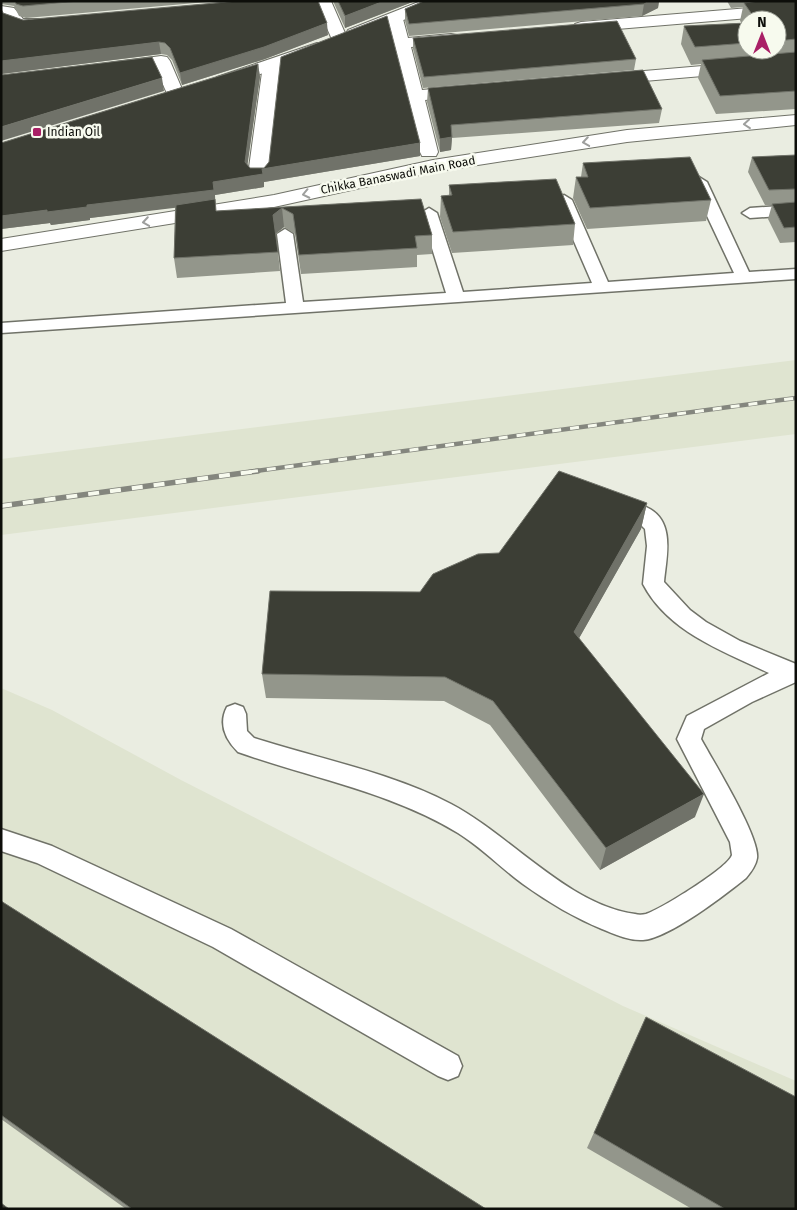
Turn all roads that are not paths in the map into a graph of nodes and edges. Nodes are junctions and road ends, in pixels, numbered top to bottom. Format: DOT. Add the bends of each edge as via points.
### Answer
graph roads {
  1 [pos="323,1"];
  2 [pos="429,3"];
  3 [pos="796,8"];
  4 [pos="1,11"];
  5 [pos="395,18"];
  6 [pos="55,22"];
  7 [pos="570,28"];
  8 [pos="472,37"];
  9 [pos="340,40"];
  10 [pos="403,43"];
  11 [pos="796,63"];
  12 [pos="272,65"];
  13 [pos="95,70"];
  14 [pos="590,81"];
  15 [pos="482,90"];
  16 [pos="176,96"];
  17 [pos="413,96"];
  18 [pos="158,102"];
  19 [pos="796,120"];
  20 [pos="429,152"];
  21 [pos="258,175"];
  22 [pos="699,182"];
  23 [pos="562,196"];
  24 [pos="796,210"];
  25 [pos="429,213"];
  26 [pos="750,213"];
  27 [pos="285,234"];
  28 [pos="1,245"];
  29 [pos="796,274"];
  30 [pos="744,278"];
  31 [pos="602,288"];
  32 [pos="456,297"];
  33 [pos="294,308"];
  34 [pos="1,328"];
  35 [pos="596,500"];
  36 [pos="793,673"];
  37 [pos="235,714"];
  38 [pos="1,840"];
  39 [pos="448,1066"];
  1 -- 9 [label="street"];
  2 -- 5 [label="street"];
  3 -- 7 [label="street"];
  4 -- 6 [label="street" via="8,11 14,23"];
  5 -- 9 [label="street"];
  5 -- 10 [label="street"];
  8 -- 10 [label="street"];
  9 -- 12 [label="street"];
  10 -- 17 [label="street"];
  11 -- 14 [label="street"];
  12 -- 16 [label="street"];
  12 -- 21 [label="street"];
  13 -- 16 [label="street" via="161,61"];
  15 -- 17 [label="street"];
  16 -- 18 [label="street"];
  17 -- 20 [label="street"];
  19 -- 28 [label="street, Chikka Banaswadi Main Road, one-way" via="607,139 433,166 274,201"];
  22 -- 30 [label="lane"];
  23 -- 31 [label="lane"];
  24 -- 26 [label="lane"];
  25 -- 32 [label="lane"];
  27 -- 33 [label="lane"];
  29 -- 30 [label="lane"];
  30 -- 31 [label="lane"];
  31 -- 32 [label="lane"];
  32 -- 33 [label="lane"];
  33 -- 34 [label="lane"];
  35 -- 36 [label="lane" via="643,514 653,522 659,539 653,584 668,604 713,639"];
  36 -- 37 [label="lane" via="744,695 695,724 689,739 742,841 745,855 742,864 715,886 675,912 644,927 626,925 560,894 524,870 496,845 422,801 358,777 246,745 236,735"];
  38 -- 39 [label="lane" via="43,854 222,938"];
}
